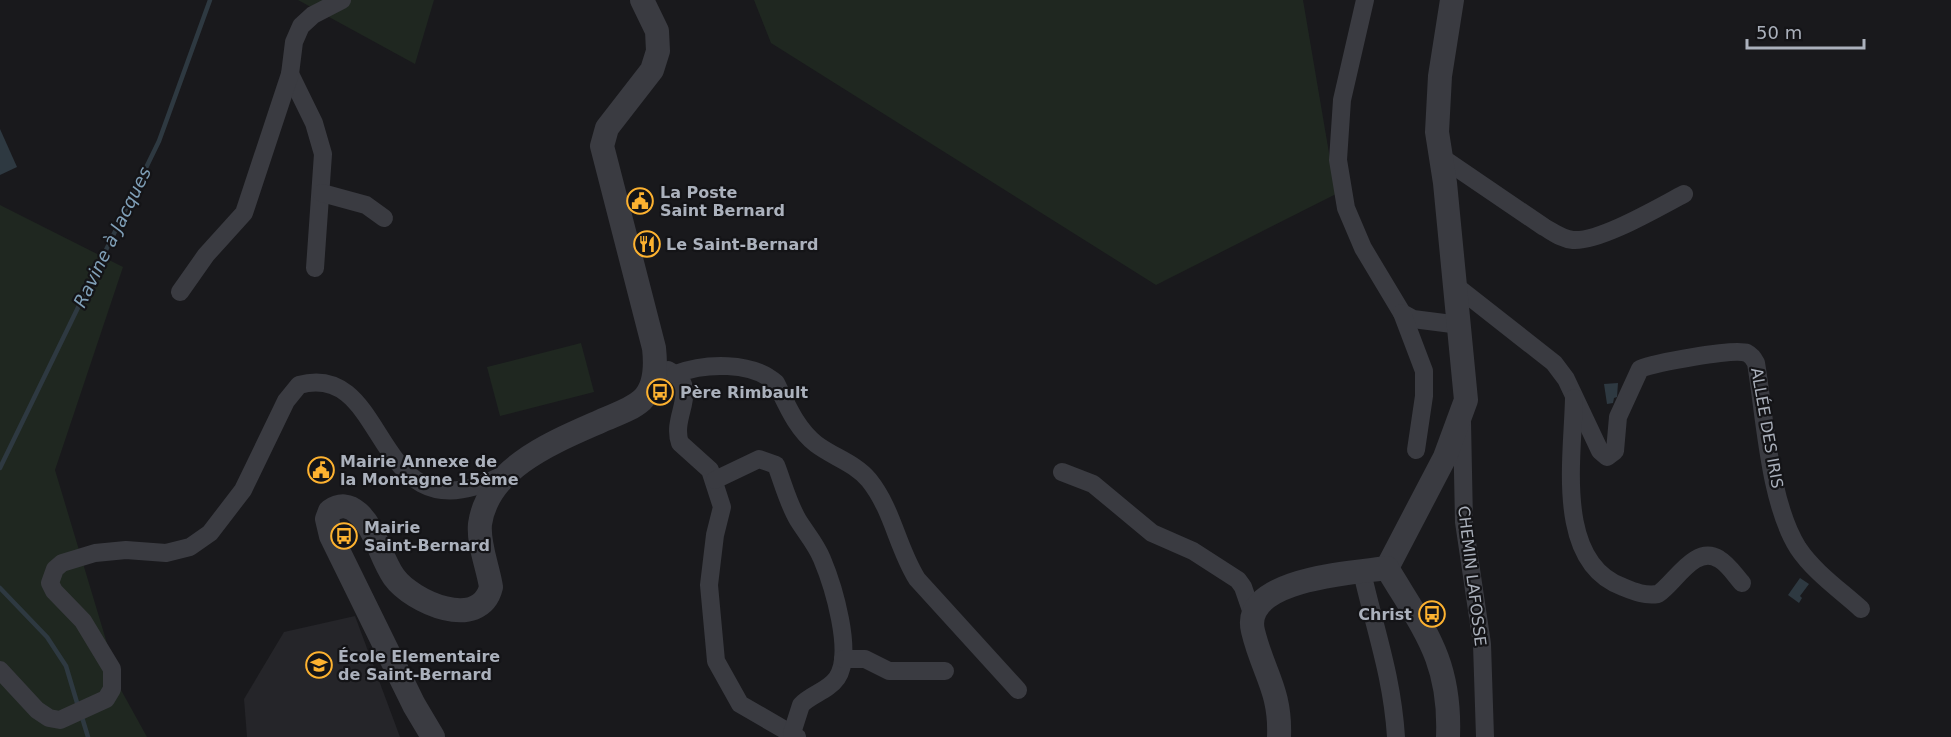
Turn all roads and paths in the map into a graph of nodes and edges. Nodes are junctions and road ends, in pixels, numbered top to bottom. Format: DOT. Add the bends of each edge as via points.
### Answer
graph roads {
  1 [pos="342,0"];
  2 [pos="642,0"];
  3 [pos="1365,0"];
  4 [pos="1452,0"];
  5 [pos="290,74"];
  6 [pos="1441,157"];
  7 [pos="322,193"];
  8 [pos="1684,194"];
  9 [pos="384,218"];
  10 [pos="315,268"];
  11 [pos="1456,286"];
  12 [pos="180,292"];
  13 [pos="1402,313"];
  14 [pos="1460,325"];
  15 [pos="665,369"];
  16 [pos="1574,396"];
  17 [pos="1462,416"];
  18 [pos="1416,450"];
  19 [pos="509,472"];
  20 [pos="1062,472"];
  21 [pos="715,480"];
  22 [pos="1387,568"];
  23 [pos="1362,572"];
  24 [pos="1742,583"];
  25 [pos="1862,609"];
  26 [pos="1252,613"];
  27 [pos="843,659"];
  28 [pos="0,670"];
  29 [pos="945,670"];
  30 [pos="1017,690"];
  31 [pos="794,735"];
  32 [pos="433,737"];
  33 [pos="1279,737"];
  34 [pos="1396,737"];
  35 [pos="1448,737"];
  36 [pos="1485,737"];
  1 -- 5 [label="street" via="301,26 294,42"];
  2 -- 15 [label="street" via="657,31 658,51 652,70 607,128 602,146"];
  3 -- 13 [label="street" via="1342,100 1338,160 1346,208 1363,248"];
  4 -- 6 [label="street" via="1440,76 1437,132"];
  5 -- 7 [label="street" via="323,154"];
  5 -- 12 [label="street" via="243,213"];
  6 -- 8 [label="street" via="1544,227 1575,240 1625,226"];
  6 -- 11 [label="street"];
  7 -- 9 [label="street" via="366,206"];
  7 -- 10 [label="street"];
  11 -- 14 [label="street"];
  11 -- 16 [label="street, ALLÉE DES IRIS" via="1554,363"];
  13 -- 14 [label="street" via="1413,319"];
  13 -- 18 [label="street" via="1424,371"];
  14 -- 17 [label="street" via="1467,383"];
  15 -- 19 [label="street" via="642,400 564,438"];
  15 -- 21 [label="street" via="682,380 685,393 678,423 680,443 703,462"];
  15 -- 30 [label="street" via="713,366 769,376 803,431 857,468 883,498 916,579"];
  16 -- 24 [label="street" via="1574,524 1581,549 1605,579 1640,594 1658,594 1694,559 1711,555 1720,559"];
  16 -- 25 [label="street, ALLÉE DES IRIS" via="1600,451 1607,457 1615,451 1618,417 1640,369 1727,352 1746,352 1756,363 1775,484 1789,529 1808,560"];
  17 -- 22 [label="street"];
  17 -- 36 [label="street, CHEMIN LAFOSSE" via="1464,522 1482,644"];
  19 -- 28 [label="street" via="479,488 450,493 429,488 412,478 362,408 342,391 322,383 299,385 286,402 243,489 210,533 190,547 166,553 95,553 55,569 50,583 54,591 83,621 112,669 112,689 106,699 60,720 49,718"];
  19 -- 32 [label="street" via="487,499 480,525 491,587 489,595 479,606 466,610 455,612 405,589 394,577 361,515 351,507 343,505 330,512 327,519 331,536"];
  20 -- 26 [label="street" via="1093,484 1152,533 1193,551 1238,580"];
  21 -- 27 [label="street" via="759,459 776,465 794,512 823,560 841,629"];
  21 -- 31 [label="street" via="722,507 709,585 716,661 740,704"];
  22 -- 23 [label="street"];
  22 -- 35 [label="street" via="1429,636 1441,665 1447,693"];
  23 -- 26 [label="street" via="1289,586 1261,600"];
  23 -- 34 [label="street" via="1386,657"];
  26 -- 33 [label="street" via="1253,632 1275,689"];
  27 -- 29 [label="street" via="865,659 889,671"];
  27 -- 31 [label="street" via="832,685 801,705"];
}
